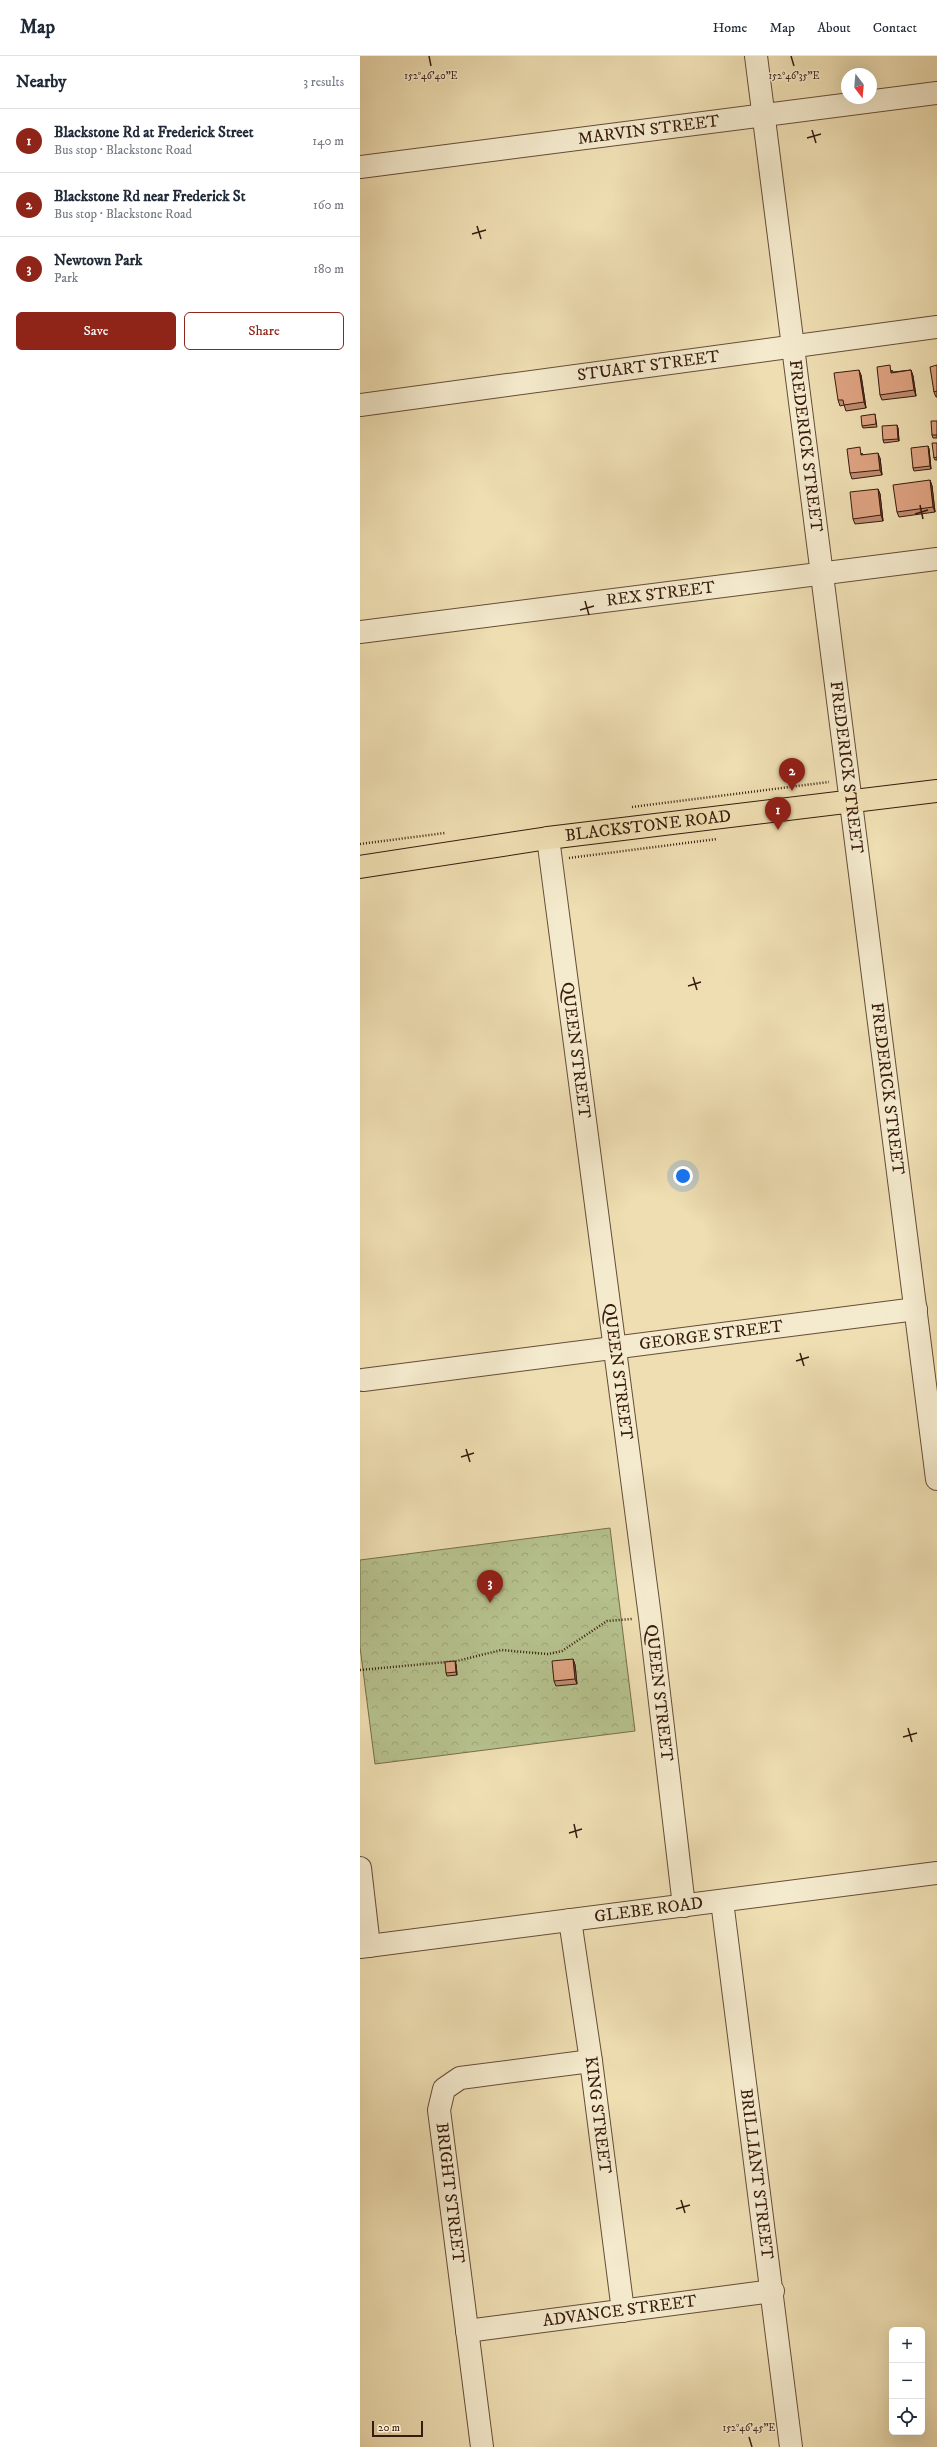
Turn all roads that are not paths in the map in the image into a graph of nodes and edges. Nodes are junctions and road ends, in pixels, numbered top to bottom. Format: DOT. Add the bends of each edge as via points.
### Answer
graph roads {
  1 [pos="756,56"];
  2 [pos="937,93"];
  3 [pos="764,115"];
  4 [pos="360,167"];
  5 [pos="937,327"];
  6 [pos="793,346"];
  7 [pos="360,405"];
  8 [pos="937,559"];
  9 [pos="824,574"];
  10 [pos="360,632"];
  11 [pos="937,792"];
  12 [pos="852,802"];
  13 [pos="548,838"];
  14 [pos="360,867"];
  15 [pos="916,1309"];
  16 [pos="615,1348"];
  17 [pos="363,1380"];
  18 [pos="937,1479"];
  19 [pos="360,1868"];
  20 [pos="937,1873"];
  21 [pos="722,1901"];
  22 [pos="684,1906"];
  23 [pos="570,1920"];
  24 [pos="364,1946"];
  25 [pos="591,2061"];
  26 [pos="773,2291"];
  27 [pos="623,2311"];
  28 [pos="468,2332"];
  29 [pos="482,2447"];
  30 [pos="792,2447"];
  1 -- 3 [label="street, FREDERICK STREET"];
  2 -- 3 [label="street, MARVIN STREET"];
  3 -- 4 [label="street, MARVIN STREET"];
  3 -- 6 [label="street, FREDERICK STREET"];
  5 -- 6 [label="street, STUART STREET"];
  6 -- 7 [label="street, STUART STREET"];
  6 -- 9 [label="street, FREDERICK STREET"];
  8 -- 9 [label="street, REX STREET"];
  9 -- 10 [label="street, REX STREET"];
  9 -- 12 [label="street, FREDERICK STREET"];
  11 -- 12 [label="main road, BLACKSTONE ROAD"];
  12 -- 13 [label="main road, BLACKSTONE ROAD"];
  12 -- 15 [label="street, FREDERICK STREET"];
  13 -- 14 [label="main road, BLACKSTONE ROAD"];
  13 -- 16 [label="street, QUEEN STREET"];
  15 -- 16 [label="street, GEORGE STREET"];
  15 -- 18 [label="street, FREDERICK STREET"];
  16 -- 17 [label="street, GEORGE STREET"];
  16 -- 22 [label="street, QUEEN STREET"];
  19 -- 24 [label="street"];
  20 -- 21 [label="street, GLEBE ROAD"];
  21 -- 22 [label="street, GLEBE ROAD"];
  21 -- 26 [label="street, BRILLIANT STREET"];
  22 -- 23 [label="street, GLEBE ROAD"];
  23 -- 24 [label="street, GLEBE ROAD"];
  23 -- 25 [label="street, KING STREET"];
  25 -- 27 [label="street, KING STREET"];
  25 -- 28 [label="street, BRIGHT STREET" via="460,2078 444,2089 439,2110"];
  26 -- 27 [label="street, ADVANCE STREET"];
  26 -- 30 [label="street, BRILLIANT STREET"];
  27 -- 28 [label="street, ADVANCE STREET"];
  28 -- 29 [label="street, BRIGHT STREET"];
}
